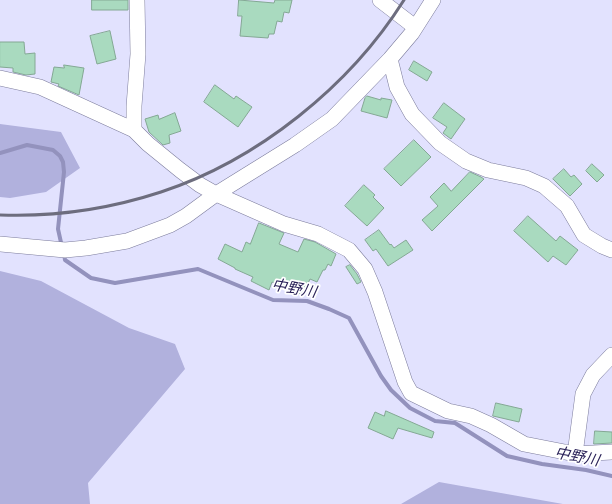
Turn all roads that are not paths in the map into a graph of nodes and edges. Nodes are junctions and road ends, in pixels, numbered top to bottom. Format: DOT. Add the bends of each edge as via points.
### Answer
graph roads {
  1 [pos="137,0"];
  2 [pos="380,0"];
  3 [pos="432,0"];
  4 [pos="416,27"];
  5 [pos="390,59"];
  6 [pos="0,78"];
  7 [pos="134,130"];
  8 [pos="216,194"];
  9 [pos="0,244"];
  10 [pos="612,250"];
  11 [pos="612,355"];
  12 [pos="612,452"];
  13 [pos="576,454"];
  1 -- 7 [label="street" via="138,54"];
  2 -- 4 [label="street"];
  3 -- 4 [label="street"];
  4 -- 5 [label="street"];
  5 -- 8 [label="street" via="332,119"];
  5 -- 10 [label="street" via="397,87 412,114 440,142 466,161 488,170 526,178 544,186 567,206 584,235"];
  6 -- 7 [label="street" via="40,87"];
  7 -- 8 [label="street" via="200,185"];
  8 -- 9 [label="street" via="170,225 127,241 64,250"];
  8 -- 13 [label="street" via="284,224 318,234 349,250 368,274 410,393 448,411 471,416 524,444"];
  11 -- 13 [label="street" via="593,375 583,394"];
  12 -- 13 [label="street"];
}
